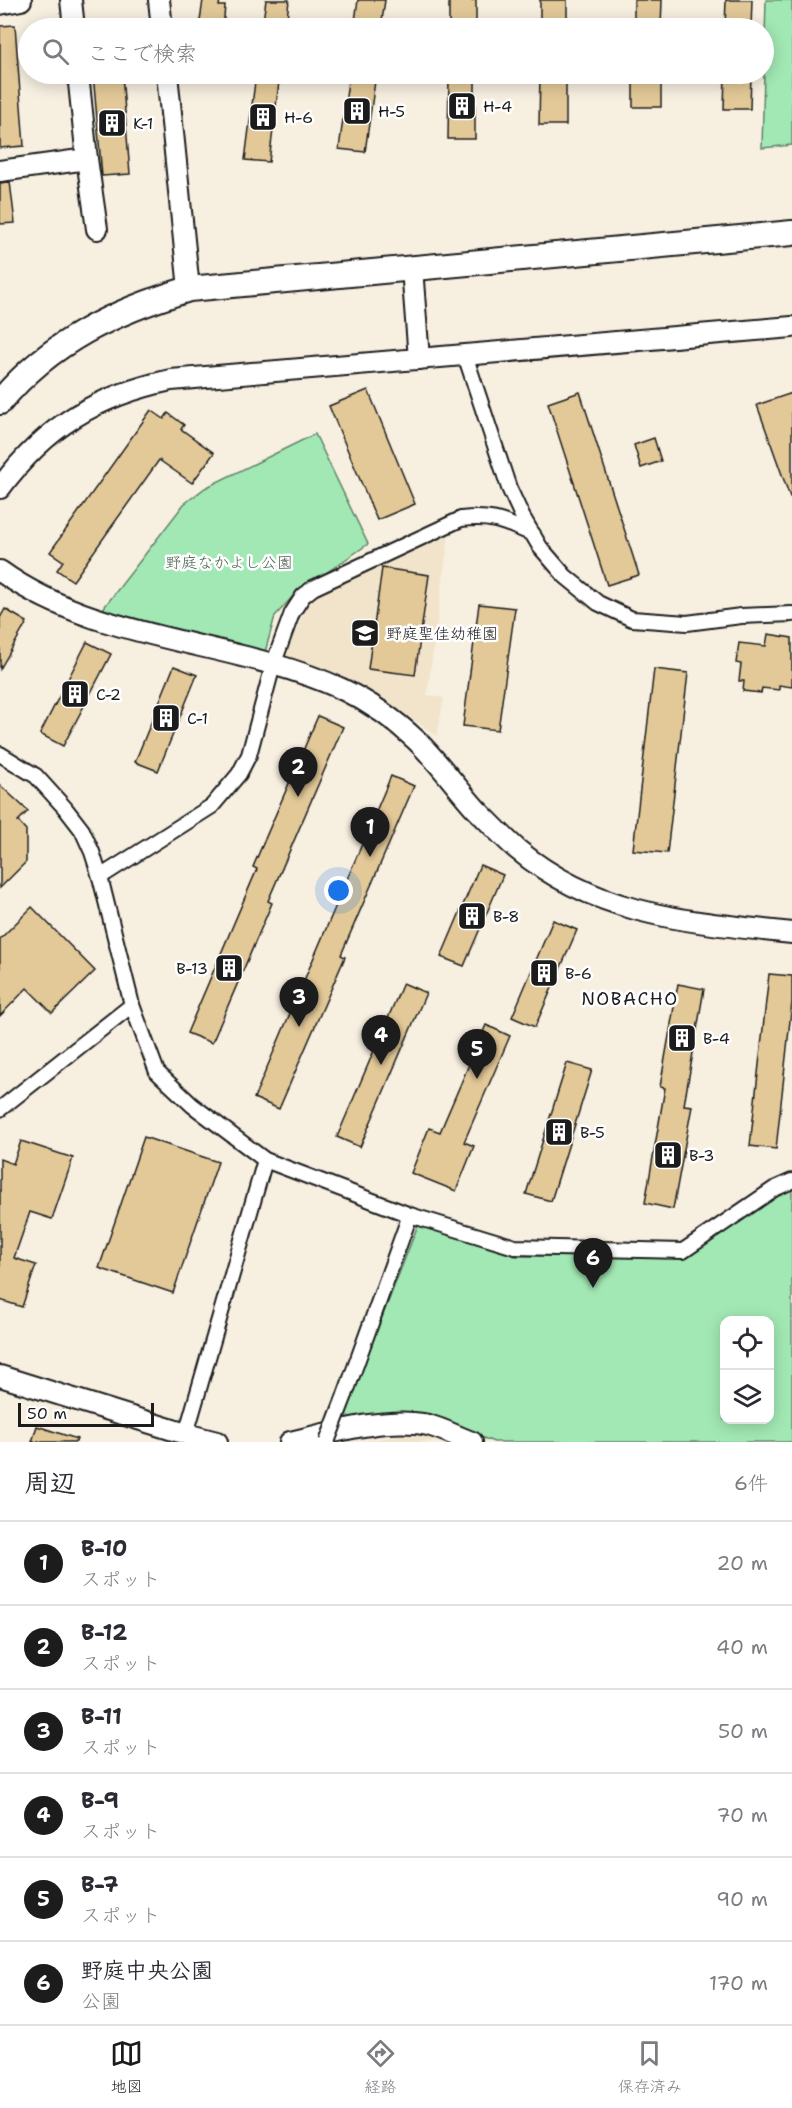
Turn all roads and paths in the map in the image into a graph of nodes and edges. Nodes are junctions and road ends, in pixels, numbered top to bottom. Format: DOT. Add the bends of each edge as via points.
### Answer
graph roads {
  1 [pos="71,0"];
  2 [pos="159,0"];
  3 [pos="73,18"];
  4 [pos="161,18"];
  5 [pos="79,84"];
  6 [pos="168,84"];
  7 [pos="87,159"];
  8 [pos="0,171"];
  9 [pos="97,230"];
  10 [pos="792,233"];
  11 [pos="412,268"];
  12 [pos="189,289"];
  13 [pos="792,327"];
  14 [pos="465,355"];
  15 [pos="419,359"];
  16 [pos="0,402"];
  17 [pos="0,488"];
  18 [pos="533,534"];
  19 [pos="0,571"];
  20 [pos="792,614"];
  21 [pos="273,665"];
  22 [pos="0,754"];
  23 [pos="100,877"];
  24 [pos="792,933"];
  25 [pos="132,1005"];
  26 [pos="0,1109"];
  27 [pos="265,1160"];
  28 [pos="792,1181"];
  29 [pos="410,1215"];
  30 [pos="0,1376"];
  31 [pos="186,1434"];
  32 [pos="217,1442"];
  33 [pos="290,1442"];
  34 [pos="327,1442"];
  35 [pos="472,1442"];
  1 -- 3 [label="street"];
  2 -- 4 [label="street"];
  5 -- 7 [label="street"];
  6 -- 12 [label="street"];
  7 -- 8 [label="street"];
  7 -- 9 [label="street"];
  10 -- 11 [label="street"];
  11 -- 12 [label="street"];
  11 -- 15 [label="street"];
  12 -- 16 [label="street" via="130,309 79,334 29,372"];
  13 -- 14 [label="street"];
  14 -- 15 [label="street"];
  14 -- 18 [label="street" via="508,488"];
  15 -- 17 [label="street" via="171,380 137,388 64,422 31,451"];
  18 -- 20 [label="street" via="564,576 598,603 632,619 687,623"];
  18 -- 21 [label="street" via="483,517 461,519 313,588 292,613"];
  19 -- 21 [label="street" via="42,597 102,620"];
  21 -- 23 [label="street" via="249,755 213,806"];
  21 -- 24 [label="street" via="342,689 387,716 417,741 519,851 602,900 654,915"];
  22 -- 23 [label="street" via="36,776 65,808 82,831"];
  23 -- 25 [label="street"];
  25 -- 26 [label="street"];
  25 -- 27 [label="street" via="156,1072 192,1105"];
  27 -- 29 [label="street"];
  27 -- 31 [label="street"];
  28 -- 29 [label="street" via="774,1188 683,1251 515,1247"];
  29 -- 34 [label="street, bridge"];
  30 -- 31 [label="street"];
  31 -- 32 [label="street"];
  33 -- 35 [label="street" via="352,1428 402,1423 428,1425"];
}
